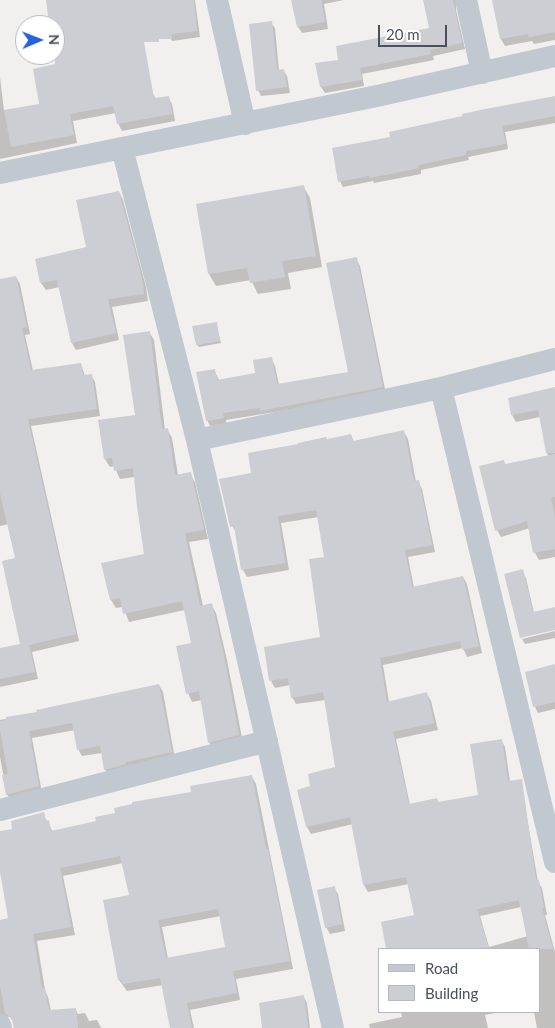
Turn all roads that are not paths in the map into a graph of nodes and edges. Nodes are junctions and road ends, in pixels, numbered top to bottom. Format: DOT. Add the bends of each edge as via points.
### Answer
graph roads {
  1 [pos="217,0"];
  2 [pos="466,0"];
  3 [pos="555,56"];
  4 [pos="482,73"];
  5 [pos="245,124"];
  6 [pos="122,148"];
  7 [pos="0,173"];
  8 [pos="555,359"];
  9 [pos="441,388"];
  10 [pos="197,440"];
  11 [pos="267,741"];
  12 [pos="0,810"];
  13 [pos="555,862"];
  14 [pos="333,1028"];
  1 -- 5 [label="street"];
  2 -- 4 [label="street"];
  3 -- 4 [label="street"];
  4 -- 5 [label="street"];
  5 -- 6 [label="street"];
  6 -- 7 [label="street"];
  6 -- 10 [label="street"];
  8 -- 9 [label="street"];
  9 -- 10 [label="street"];
  9 -- 13 [label="street"];
  10 -- 11 [label="street"];
  11 -- 12 [label="street"];
  11 -- 14 [label="street"];
}
